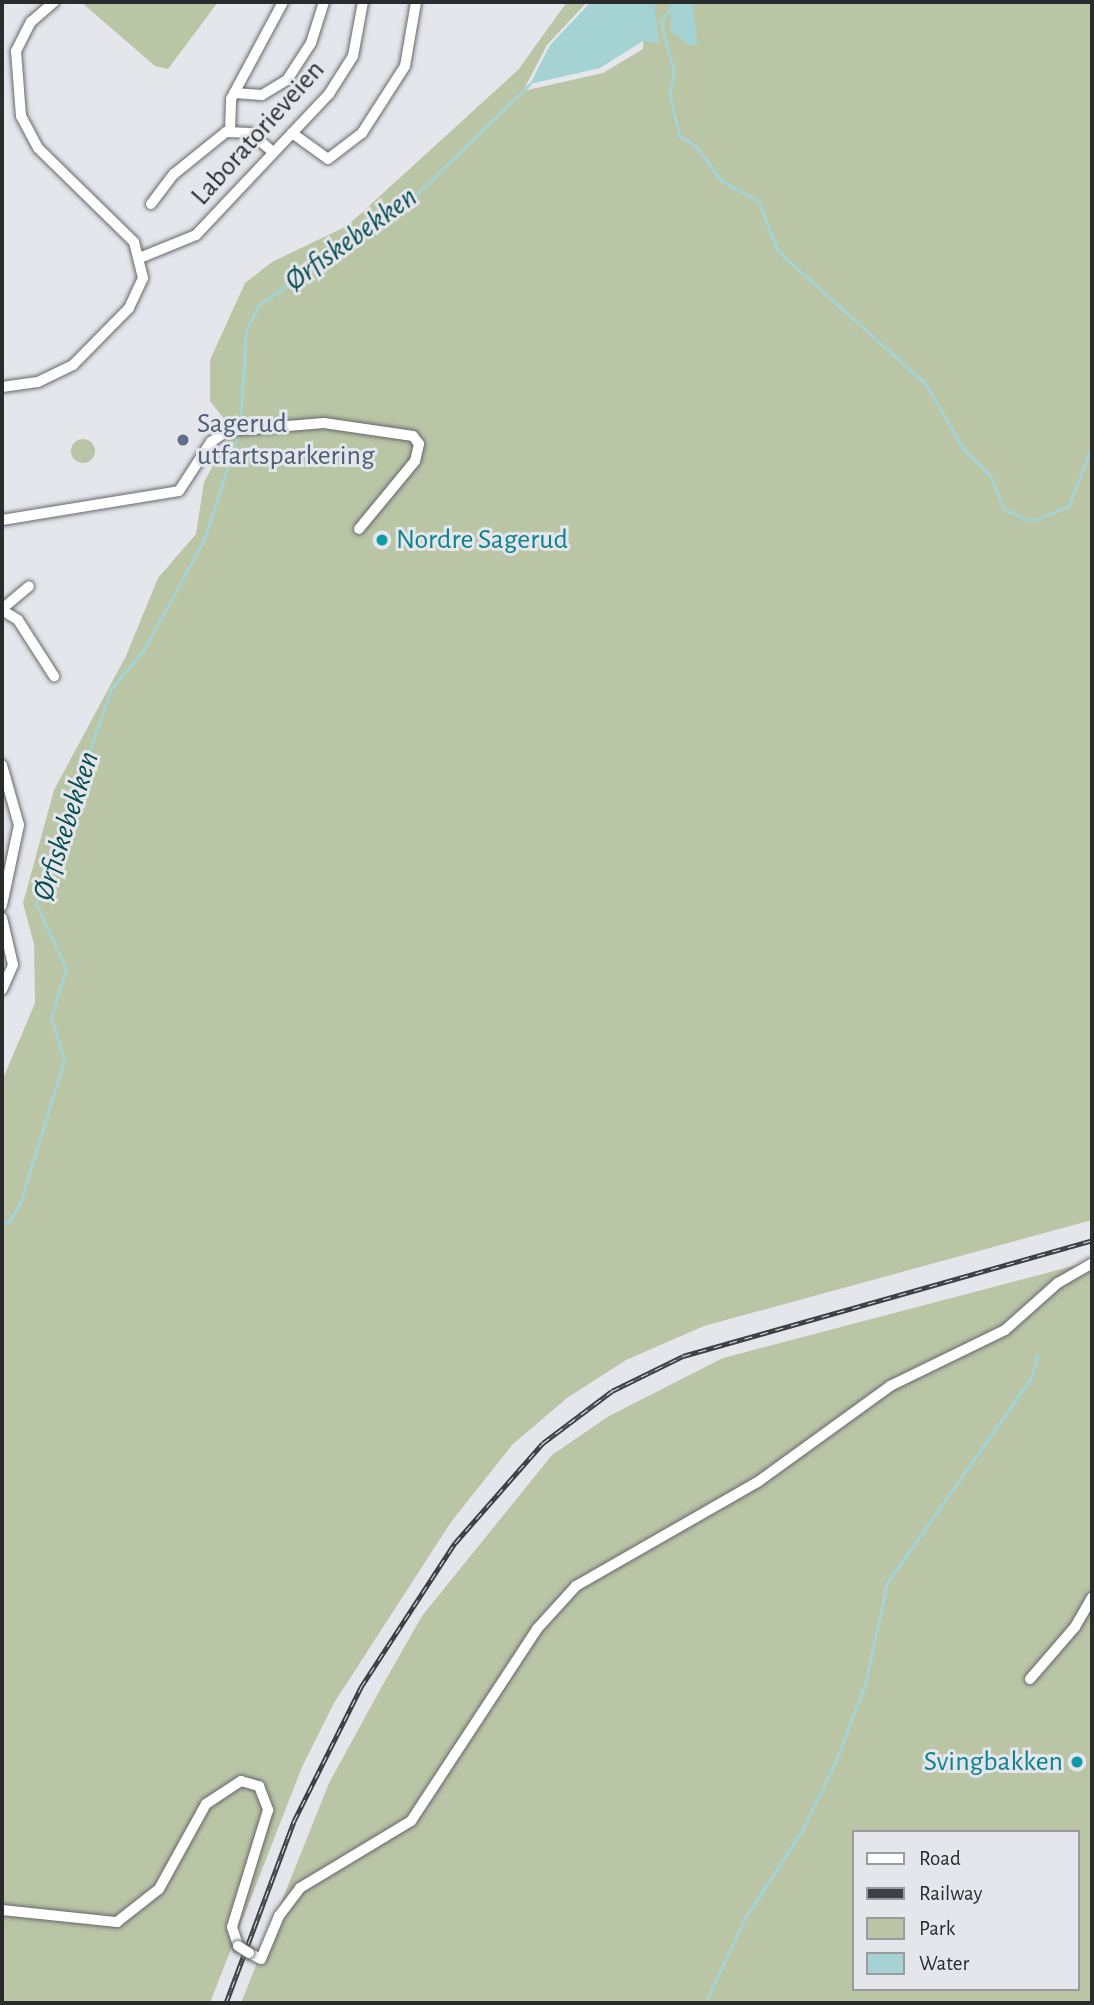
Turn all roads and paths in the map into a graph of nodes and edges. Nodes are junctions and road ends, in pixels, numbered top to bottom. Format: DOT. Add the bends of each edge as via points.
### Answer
graph roads {
  1 [pos="54,2"];
  2 [pos="283,2"];
  3 [pos="324,2"];
  4 [pos="363,2"];
  5 [pos="416,2"];
  6 [pos="234,93"];
  7 [pos="230,131"];
  8 [pos="292,133"];
  9 [pos="273,152"];
  10 [pos="151,204"];
  11 [pos="142,257"];
  12 [pos="2,387"];
  13 [pos="2,520"];
  14 [pos="359,530"];
  15 [pos="29,586"];
  16 [pos="2,610"];
  17 [pos="54,676"];
  18 [pos="2,765"];
  19 [pos="2,905"];
  20 [pos="2,918"];
  21 [pos="3,988"];
  22 [pos="1092,1263"];
  23 [pos="1092,1597"];
  24 [pos="1030,1679"];
  25 [pos="2,1910"];
  1 -- 11 [label="street" via="31,22 16,51 14,86 24,126 42,153 130,237"];
  2 -- 6 [label="street"];
  3 -- 6 [label="street" via="311,43 286,80 262,95"];
  4 -- 8 [label="street, Laboratorieveien" via="346,70"];
  5 -- 8 [label="street" via="405,66 362,133 328,159"];
  6 -- 7 [label="street"];
  7 -- 9 [label="street" via="251,133"];
  7 -- 10 [label="street" via="177,172"];
  8 -- 9 [label="street, Laboratorieveien"];
  9 -- 11 [label="street, Laboratorieveien" via="197,235"];
  11 -- 12 [label="street" via="137,296 86,354 47,379"];
  13 -- 14 [label="street" via="186,486 211,442 227,431 324,424 413,436 419,444 415,461"];
  15 -- 16 [label="street"];
  16 -- 17 [label="street" via="18,620"];
  18 -- 19 [label="street" via="19,825"];
  20 -- 21 [label="street" via="13,965"];
  22 -- 25 [label="street, bridge" via="1058,1283 1005,1330 890,1386 759,1480 576,1586 537,1629 411,1821 300,1888 279,1916 261,1959 238,1946 232,1927 268,1811 259,1786 241,1781 206,1804 159,1889 117,1922"];
  23 -- 24 [label="street" via="1075,1627"];
}
